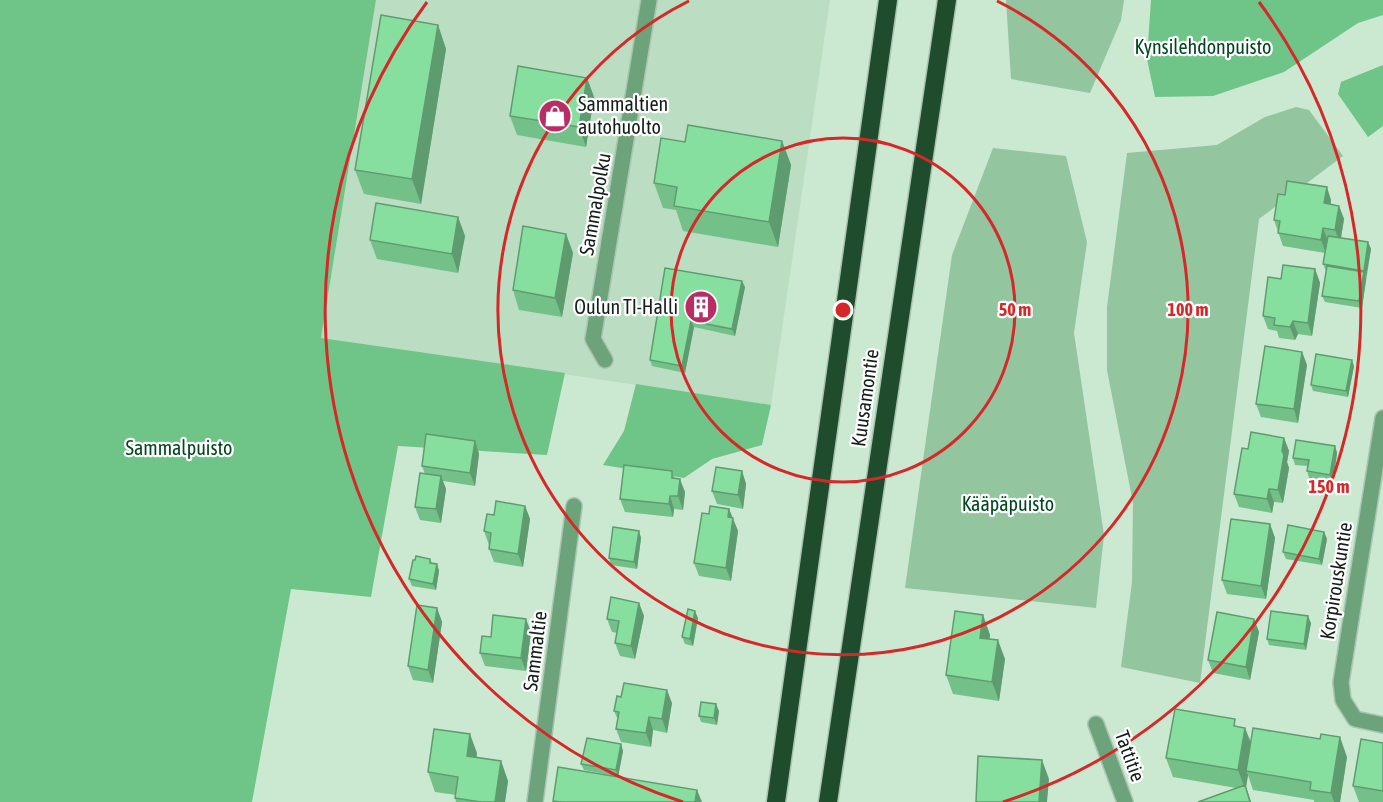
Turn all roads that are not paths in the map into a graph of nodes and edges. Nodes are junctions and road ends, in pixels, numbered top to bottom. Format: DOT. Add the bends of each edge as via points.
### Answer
graph roads {
  1 [pos="650,0"];
  2 [pos="888,0"];
  3 [pos="947,0"];
  4 [pos="605,360"];
  5 [pos="1383,418"];
  6 [pos="574,506"];
  7 [pos="1096,724"];
  8 [pos="1383,725"];
  9 [pos="535,802"];
  10 [pos="776,802"];
  11 [pos="828,802"];
  12 [pos="1125,802"];
  1 -- 4 [label="street, Sammalpolku" via="593,339"];
  2 -- 10 [label="highway, Kuusamontie"];
  3 -- 11 [label="highway, Kuusamontie"];
  5 -- 8 [label="street, Korpirouskuntie" via="1341,682 1343,700 1355,719"];
  6 -- 9 [label="street, Sammaltie"];
  7 -- 12 [label="street, Tattitie"];
}
